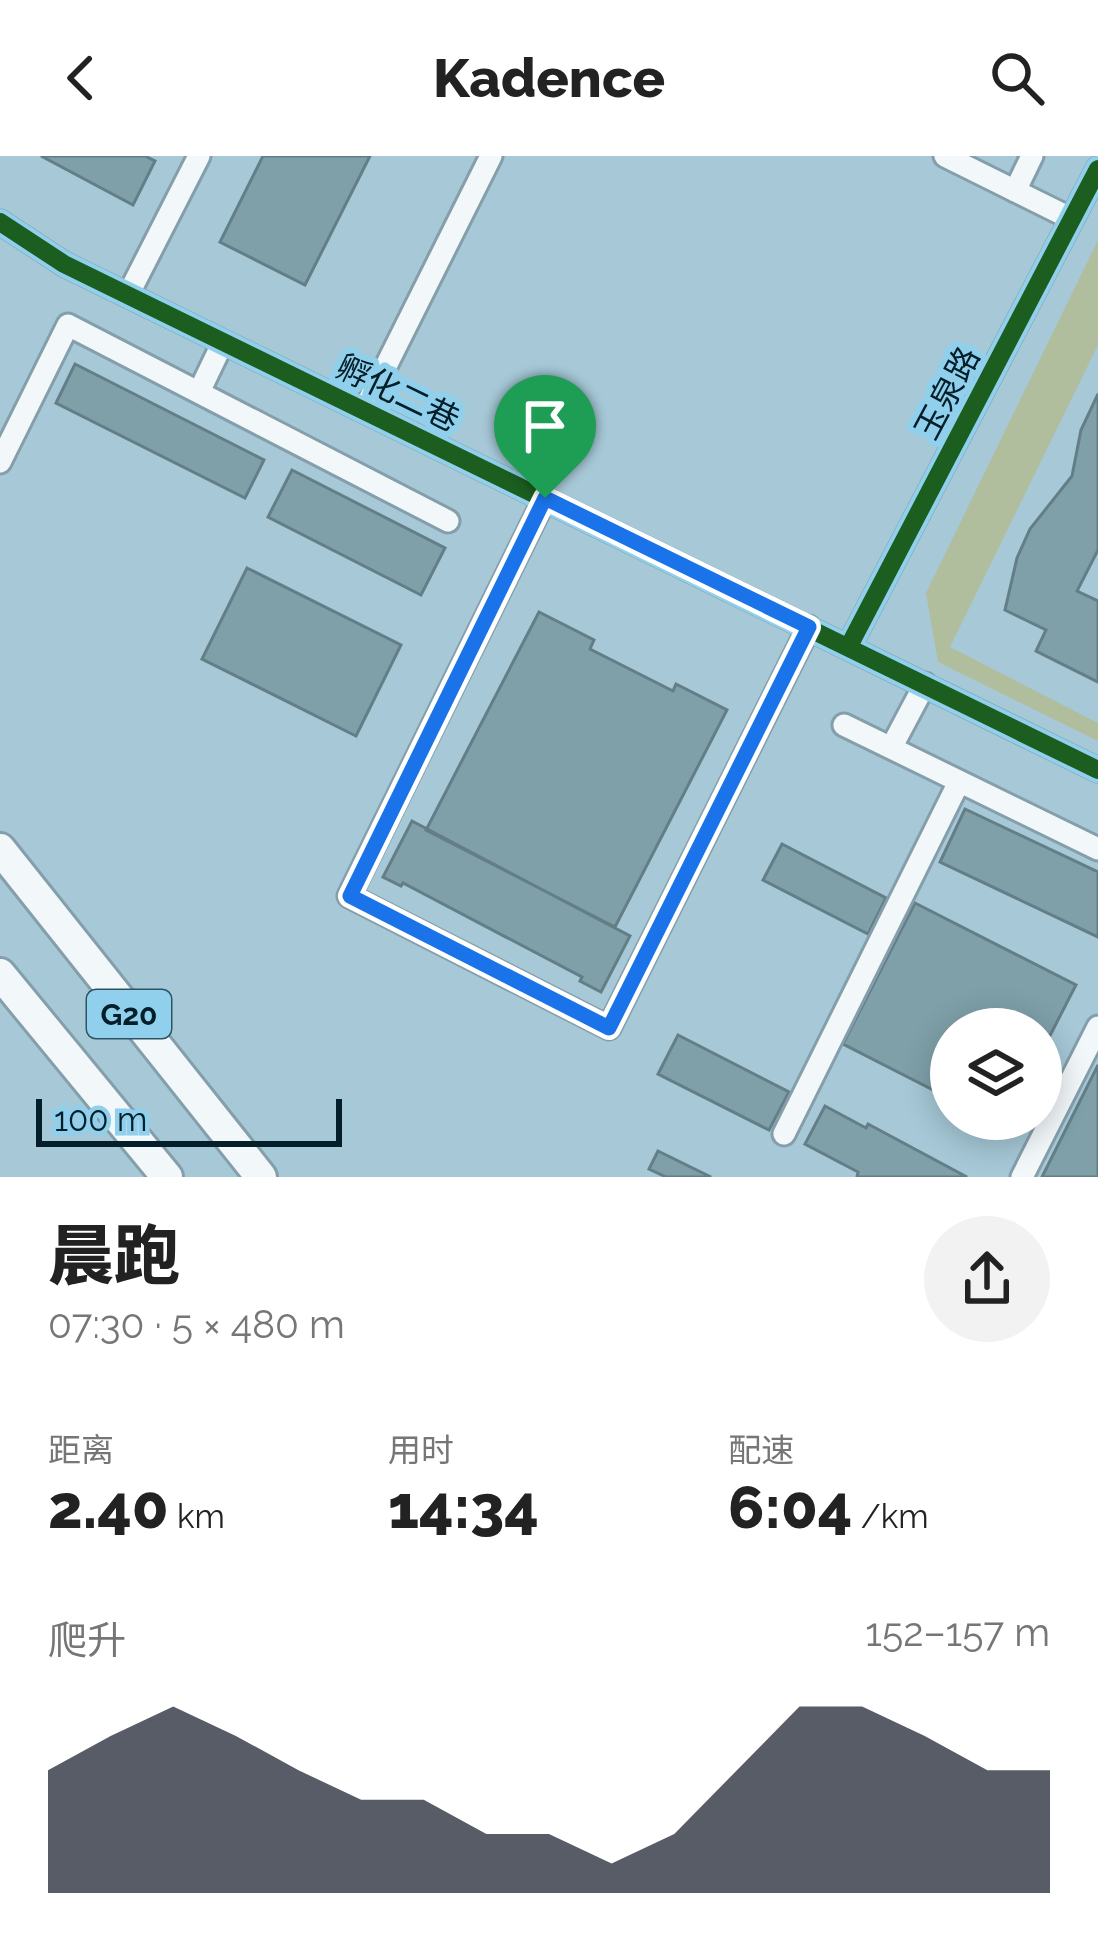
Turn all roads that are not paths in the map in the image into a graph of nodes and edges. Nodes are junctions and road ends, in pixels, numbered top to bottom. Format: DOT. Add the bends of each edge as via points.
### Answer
graph roads {
  1 [pos="199,156"];
  2 [pos="491,156"];
  3 [pos="945,156"];
  4 [pos="1032,156"];
  5 [pos="1098,169"];
  6 [pos="1015,190"];
  7 [pos="1072,219"];
  8 [pos="0,222"];
  9 [pos="128,296"];
  10 [pos="223,342"];
  11 [pos="199,392"];
  12 [pos="364,410"];
  13 [pos="0,462"];
  14 [pos="545,498"];
  15 [pos="448,521"];
  16 [pos="809,627"];
  17 [pos="849,646"];
  18 [pos="925,684"];
  19 [pos="844,725"];
  20 [pos="891,748"];
  21 [pos="1098,770"];
  22 [pos="959,782"];
  23 [pos="0,849"];
  24 [pos="1098,849"];
  25 [pos="63,934"];
  26 [pos="0,974"];
  27 [pos="1098,1027"];
  28 [pos="784,1134"];
  29 [pos="167,1177"];
  30 [pos="261,1177"];
  31 [pos="280,1177"];
  32 [pos="1022,1177"];
  1 -- 9 [label="street"];
  2 -- 12 [label="street"];
  3 -- 6 [label="street"];
  4 -- 6 [label="street"];
  5 -- 7 [label="street, 玉泉路"];
  6 -- 7 [label="street"];
  7 -- 17 [label="street, 玉泉路"];
  8 -- 9 [label="street, 孵化二巷"];
  9 -- 10 [label="street, 孵化二巷"];
  10 -- 11 [label="street"];
  10 -- 12 [label="street, 孵化二巷"];
  11 -- 13 [label="street" via="68,325"];
  11 -- 15 [label="street"];
  12 -- 14 [label="street, 孵化二巷"];
  14 -- 16 [label="street, 孵化二巷"];
  14 -- 16 [label="street" via="350,896 609,1028"];
  16 -- 17 [label="street, 孵化二巷"];
  17 -- 18 [label="street, 孵化二巷"];
  18 -- 20 [label="street"];
  18 -- 21 [label="street, 孵化二巷"];
  19 -- 20 [label="street"];
  20 -- 22 [label="street"];
  22 -- 24 [label="street"];
  22 -- 28 [label="street"];
  23 -- 25 [label="highway, G20"];
  25 -- 30 [label="highway, G20"];
  25 -- 31 [label="highway"];
  26 -- 29 [label="highway, G20"];
  27 -- 32 [label="street"];
}
